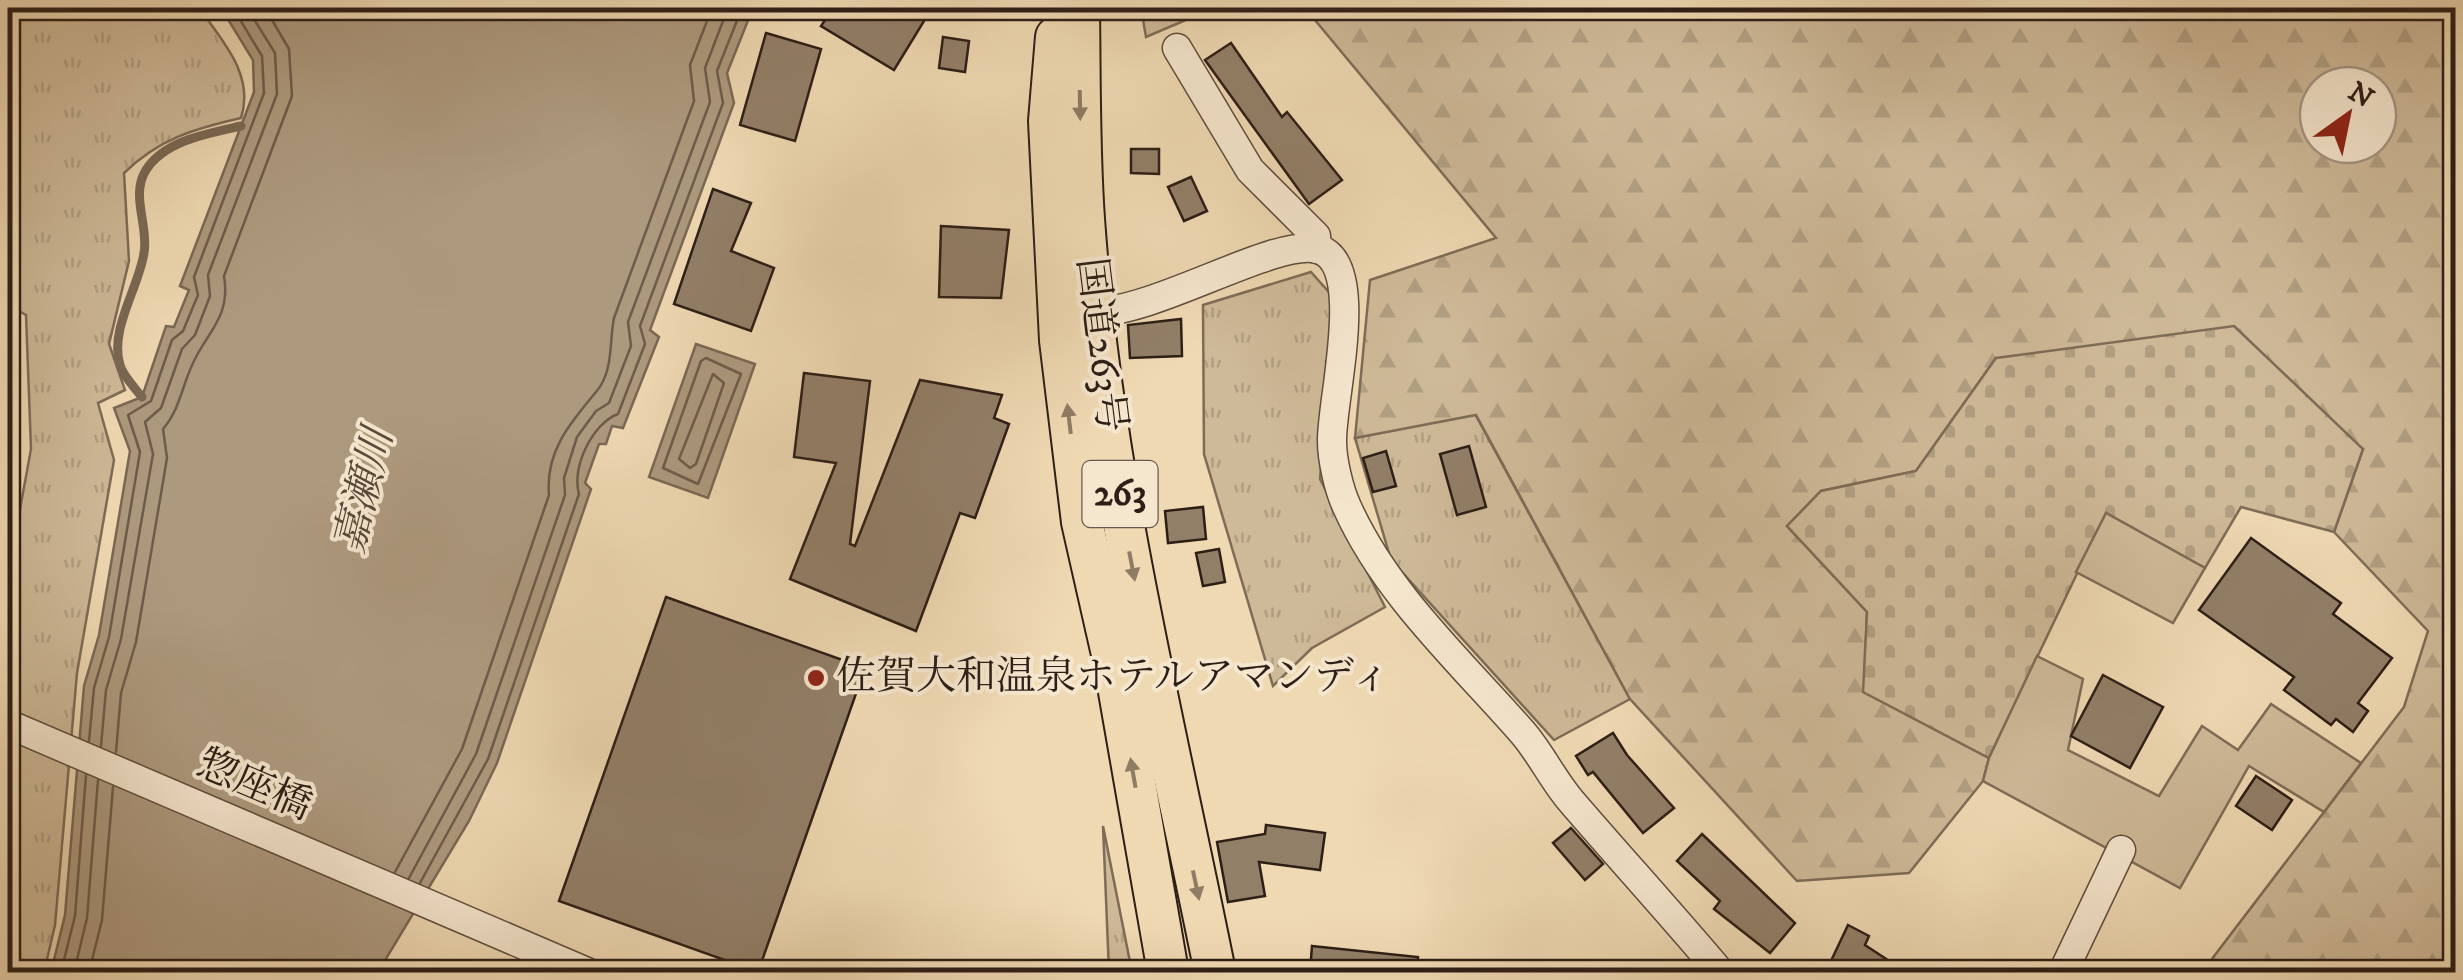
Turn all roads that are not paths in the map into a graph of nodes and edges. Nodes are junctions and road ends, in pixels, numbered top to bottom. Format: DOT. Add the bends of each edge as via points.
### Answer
graph roads {
  1 [pos="1059,8"];
  2 [pos="1079,8"];
  3 [pos="1178,48"];
  4 [pos="1317,249"];
  5 [pos="1094,312"];
  6 [pos="8,724"];
  7 [pos="2121,850"];
  8 [pos="587,972"];
  9 [pos="1168,972"];
  10 [pos="1215,972"];
  11 [pos="1720,972"];
  12 [pos="2063,972"];
  9 -- 1 [label="highway, 国道263号 / 263, one-way" via="1082,522 1060,340 1049,121"];
  2 -- 5 [label="highway, 国道263号 / 263, one-way" via="1084,220"];
  3 -- 4 [label="street" via="1250,170 1316,236"];
  4 -- 5 [label="street" via="1279,252 1184,291"];
  4 -- 11 [label="street" via="1336,260 1346,286 1331,444 1346,504 1379,568"];
  5 -- 10 [label="highway, 国道263号 / 263, one-way" via="1123,515"];
  6 -- 8 [label="street, 惣座橋"];
  7 -- 12 [label="street"];
}
